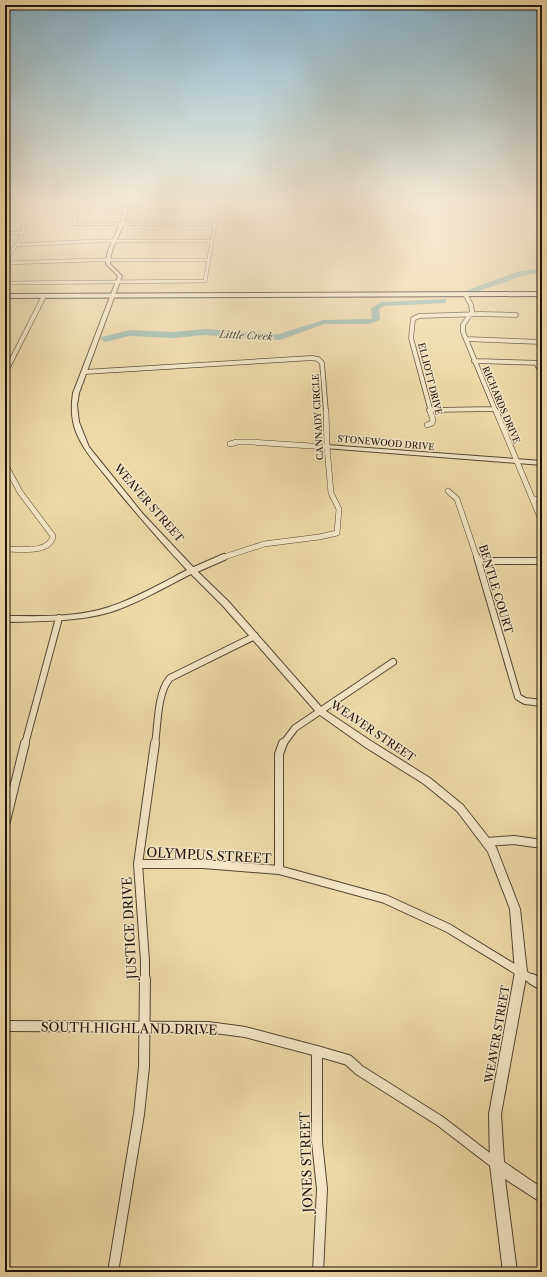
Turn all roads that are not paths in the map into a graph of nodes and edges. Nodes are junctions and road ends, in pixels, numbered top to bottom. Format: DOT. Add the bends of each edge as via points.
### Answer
graph roads {
  1 [pos="108,263"];
  2 [pos="209,263"];
  3 [pos="119,281"];
  4 [pos="5,283"];
  5 [pos="542,294"];
  6 [pos="5,296"];
  7 [pos="466,297"];
  8 [pos="43,298"];
  9 [pos="111,298"];
  10 [pos="542,299"];
  11 [pos="5,300"];
  12 [pos="470,315"];
  13 [pos="516,315"];
  14 [pos="466,339"];
  15 [pos="542,342"];
  16 [pos="474,361"];
  17 [pos="536,363"];
  18 [pos="542,363"];
  19 [pos="84,372"];
  20 [pos="5,373"];
  21 [pos="542,373"];
  22 [pos="495,409"];
  23 [pos="430,410"];
  24 [pos="427,425"];
  25 [pos="230,444"];
  26 [pos="327,447"];
  27 [pos="517,461"];
  28 [pos="542,463"];
  29 [pos="5,464"];
  30 [pos="448,491"];
  31 [pos="542,499"];
  32 [pos="533,500"];
  33 [pos="542,522"];
  34 [pos="5,549"];
  35 [pos="478,561"];
  36 [pos="542,561"];
  37 [pos="192,571"];
  38 [pos="59,618"];
  39 [pos="5,619"];
  40 [pos="254,636"];
  41 [pos="393,662"];
  42 [pos="542,703"];
  43 [pos="320,711"];
  44 [pos="5,825"];
  45 [pos="487,842"];
  46 [pos="542,844"];
  47 [pos="138,864"];
  48 [pos="279,870"];
  49 [pos="521,972"];
  50 [pos="542,985"];
  51 [pos="5,1026"];
  52 [pos="145,1027"];
  53 [pos="317,1051"];
  54 [pos="497,1164"];
  55 [pos="542,1196"];
  56 [pos="113,1272"];
  57 [pos="318,1272"];
  58 [pos="510,1272"];
  1 -- 3 [label="street" via="120,276"];
  2 -- 3 [label="street" via="206,281"];
  3 -- 4 [label="street"];
  3 -- 9 [label="street, WEAVER STREET"];
  5 -- 7 [label="main road"];
  6 -- 8 [label="main road"];
  7 -- 9 [label="main road"];
  7 -- 10 [label="main road"];
  7 -- 12 [label="street" via="471,305"];
  8 -- 9 [label="main road"];
  8 -- 11 [label="main road"];
  8 -- 20 [label="street"];
  9 -- 19 [label="street, WEAVER STREET"];
  12 -- 13 [label="street"];
  12 -- 14 [label="street, RICHARDS DRIVE" via="463,325"];
  12 -- 23 [label="street, ELLIOTT DRIVE" via="419,316 413,319 411,338"];
  14 -- 15 [label="street"];
  14 -- 16 [label="street, RICHARDS DRIVE"];
  16 -- 17 [label="street"];
  16 -- 22 [label="street, RICHARDS DRIVE"];
  17 -- 18 [label="street"];
  17 -- 21 [label="street"];
  19 -- 26 [label="street, CANNADY CIRCLE" via="318,359 322,363 326,398"];
  19 -- 37 [label="street, WEAVER STREET" via="74,405 78,432 86,447 141,515"];
  22 -- 23 [label="street"];
  22 -- 27 [label="street, RICHARDS DRIVE"];
  23 -- 24 [label="street, ELLIOTT DRIVE" via="433,420"];
  25 -- 26 [label="street, STONEWOOD DRIVE" via="252,442"];
  26 -- 27 [label="street, STONEWOOD DRIVE"];
  26 -- 37 [label="street, CANNADY CIRCLE" via="331,493 339,509 337,533 245,549"];
  27 -- 28 [label="street, STONEWOOD DRIVE"];
  27 -- 32 [label="street, RICHARDS DRIVE"];
  29 -- 34 [label="street" via="53,536 53,540 43,548"];
  30 -- 35 [label="street, BENTLE COURT" via="457,499"];
  31 -- 32 [label="street"];
  32 -- 33 [label="street, RICHARDS DRIVE"];
  35 -- 36 [label="street"];
  35 -- 42 [label="street, BENTLE COURT" via="518,696 525,701"];
  37 -- 38 [label="street" via="122,605"];
  37 -- 40 [label="street, WEAVER STREET"];
  38 -- 39 [label="street"];
  38 -- 44 [label="street"];
  40 -- 43 [label="street, WEAVER STREET"];
  40 -- 47 [label="street, JUSTICE DRIVE" via="180,672 165,684"];
  41 -- 43 [label="street"];
  43 -- 45 [label="street, WEAVER STREET" via="427,781 460,808"];
  43 -- 48 [label="street" via="295,728 284,741 279,754"];
  45 -- 46 [label="street" via="513,839"];
  45 -- 49 [label="street, WEAVER STREET" via="515,909"];
  47 -- 48 [label="street, OLYMPUS STREET" via="202,864"];
  47 -- 52 [label="street, JUSTICE DRIVE" via="145,961"];
  48 -- 49 [label="street, OLYMPUS STREET" via="385,899 448,928"];
  49 -- 50 [label="street, OLYMPUS STREET"];
  49 -- 54 [label="street, WEAVER STREET" via="495,1114"];
  51 -- 52 [label="street, SOUTH HIGHLAND DRIVE"];
  52 -- 53 [label="street, SOUTH HIGHLAND DRIVE" via="208,1027 245,1032"];
  52 -- 56 [label="street, JUSTICE DRIVE" via="139,1114"];
  53 -- 54 [label="street, SOUTH HIGHLAND DRIVE" via="348,1060 359,1070 440,1121"];
  53 -- 57 [label="street, JONES STREET" via="317,1142 322,1190"];
  54 -- 55 [label="street, SOUTH HIGHLAND DRIVE"];
  54 -- 58 [label="street, WEAVER STREET"];
}
